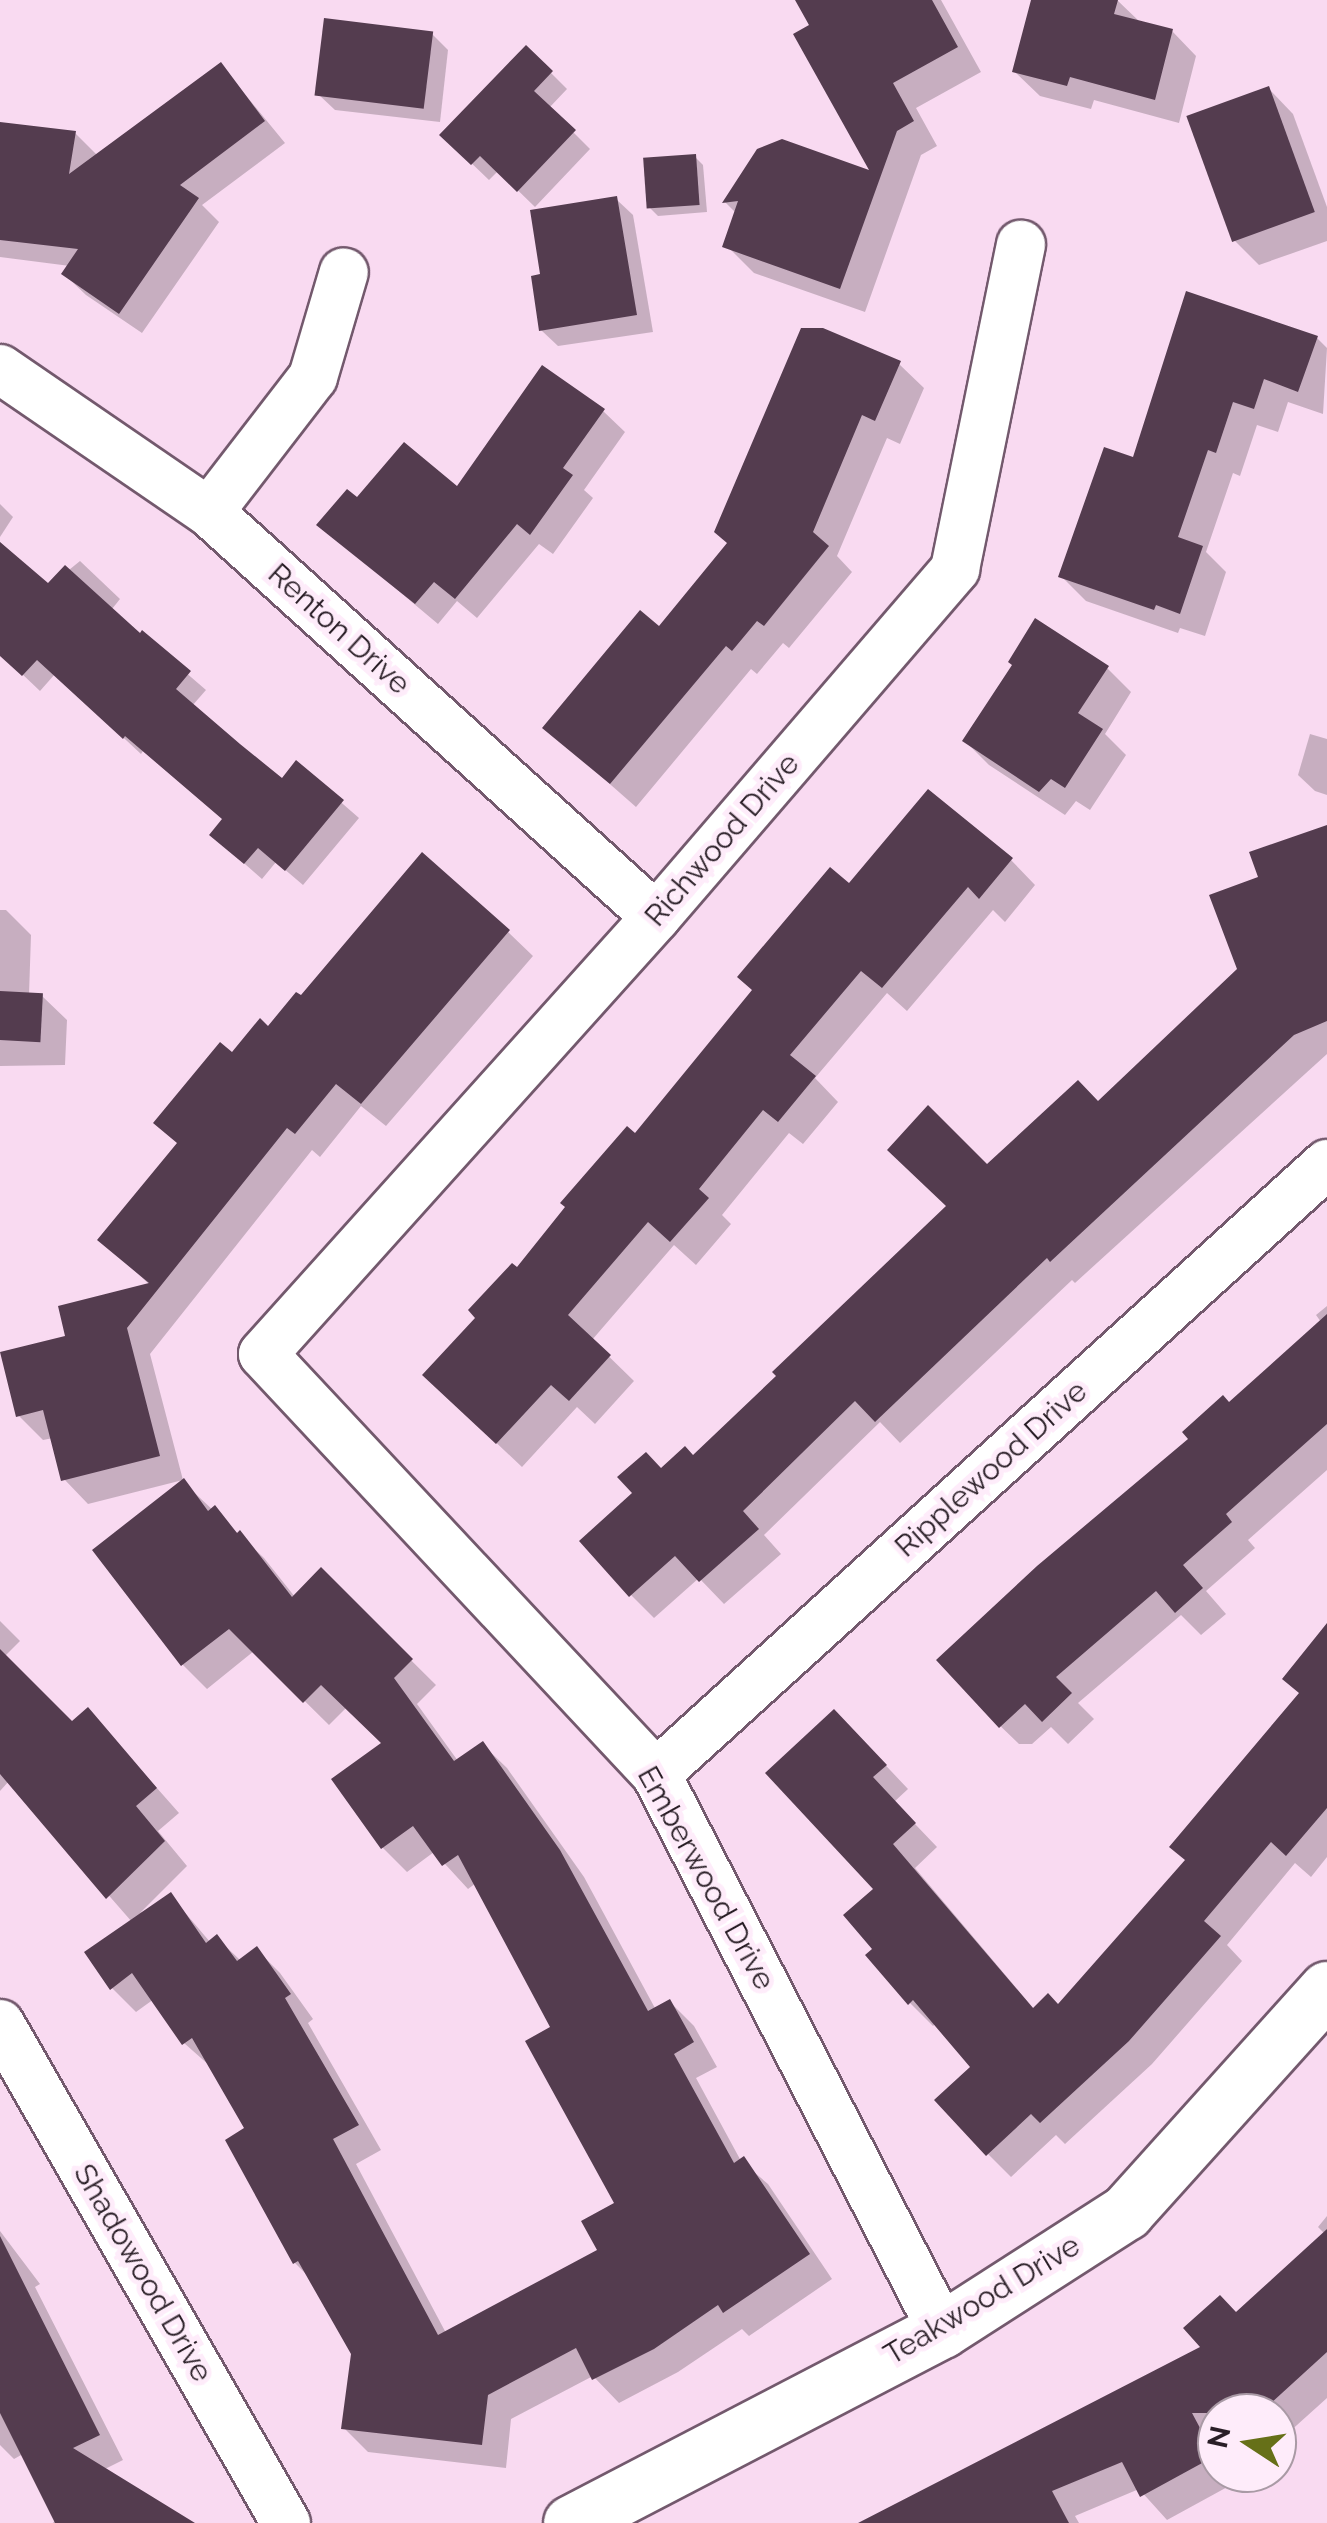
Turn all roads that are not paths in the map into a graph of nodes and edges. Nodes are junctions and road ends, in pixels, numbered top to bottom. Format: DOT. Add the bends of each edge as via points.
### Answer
graph roads {
  1 [pos="1021,244"];
  2 [pos="344,272"];
  3 [pos="0,368"];
  4 [pos="209,512"];
  5 [pos="656,917"];
  6 [pos="1327,1164"];
  7 [pos="262,1354"];
  8 [pos="656,1774"];
  9 [pos="1327,1989"];
  10 [pos="0,2024"];
  11 [pos="942,2330"];
  12 [pos="286,2523"];
  13 [pos="570,2523"];
  1 -- 5 [label="street, Richwood Drive" via="955,569"];
  2 -- 4 [label="street" via="312,377"];
  3 -- 4 [label="street, Renton Drive"];
  4 -- 5 [label="street, Renton Drive"];
  5 -- 7 [label="street, Richwood Drive"];
  6 -- 8 [label="street, Ripplewood Drive"];
  7 -- 8 [label="street, Emberwood Drive"];
  8 -- 11 [label="street, Emberwood Drive"];
  9 -- 11 [label="street, Teakwood Drive" via="1126,2212"];
  10 -- 12 [label="street, Shadowood Drive"];
  11 -- 13 [label="street, Teakwood Drive"];
}
